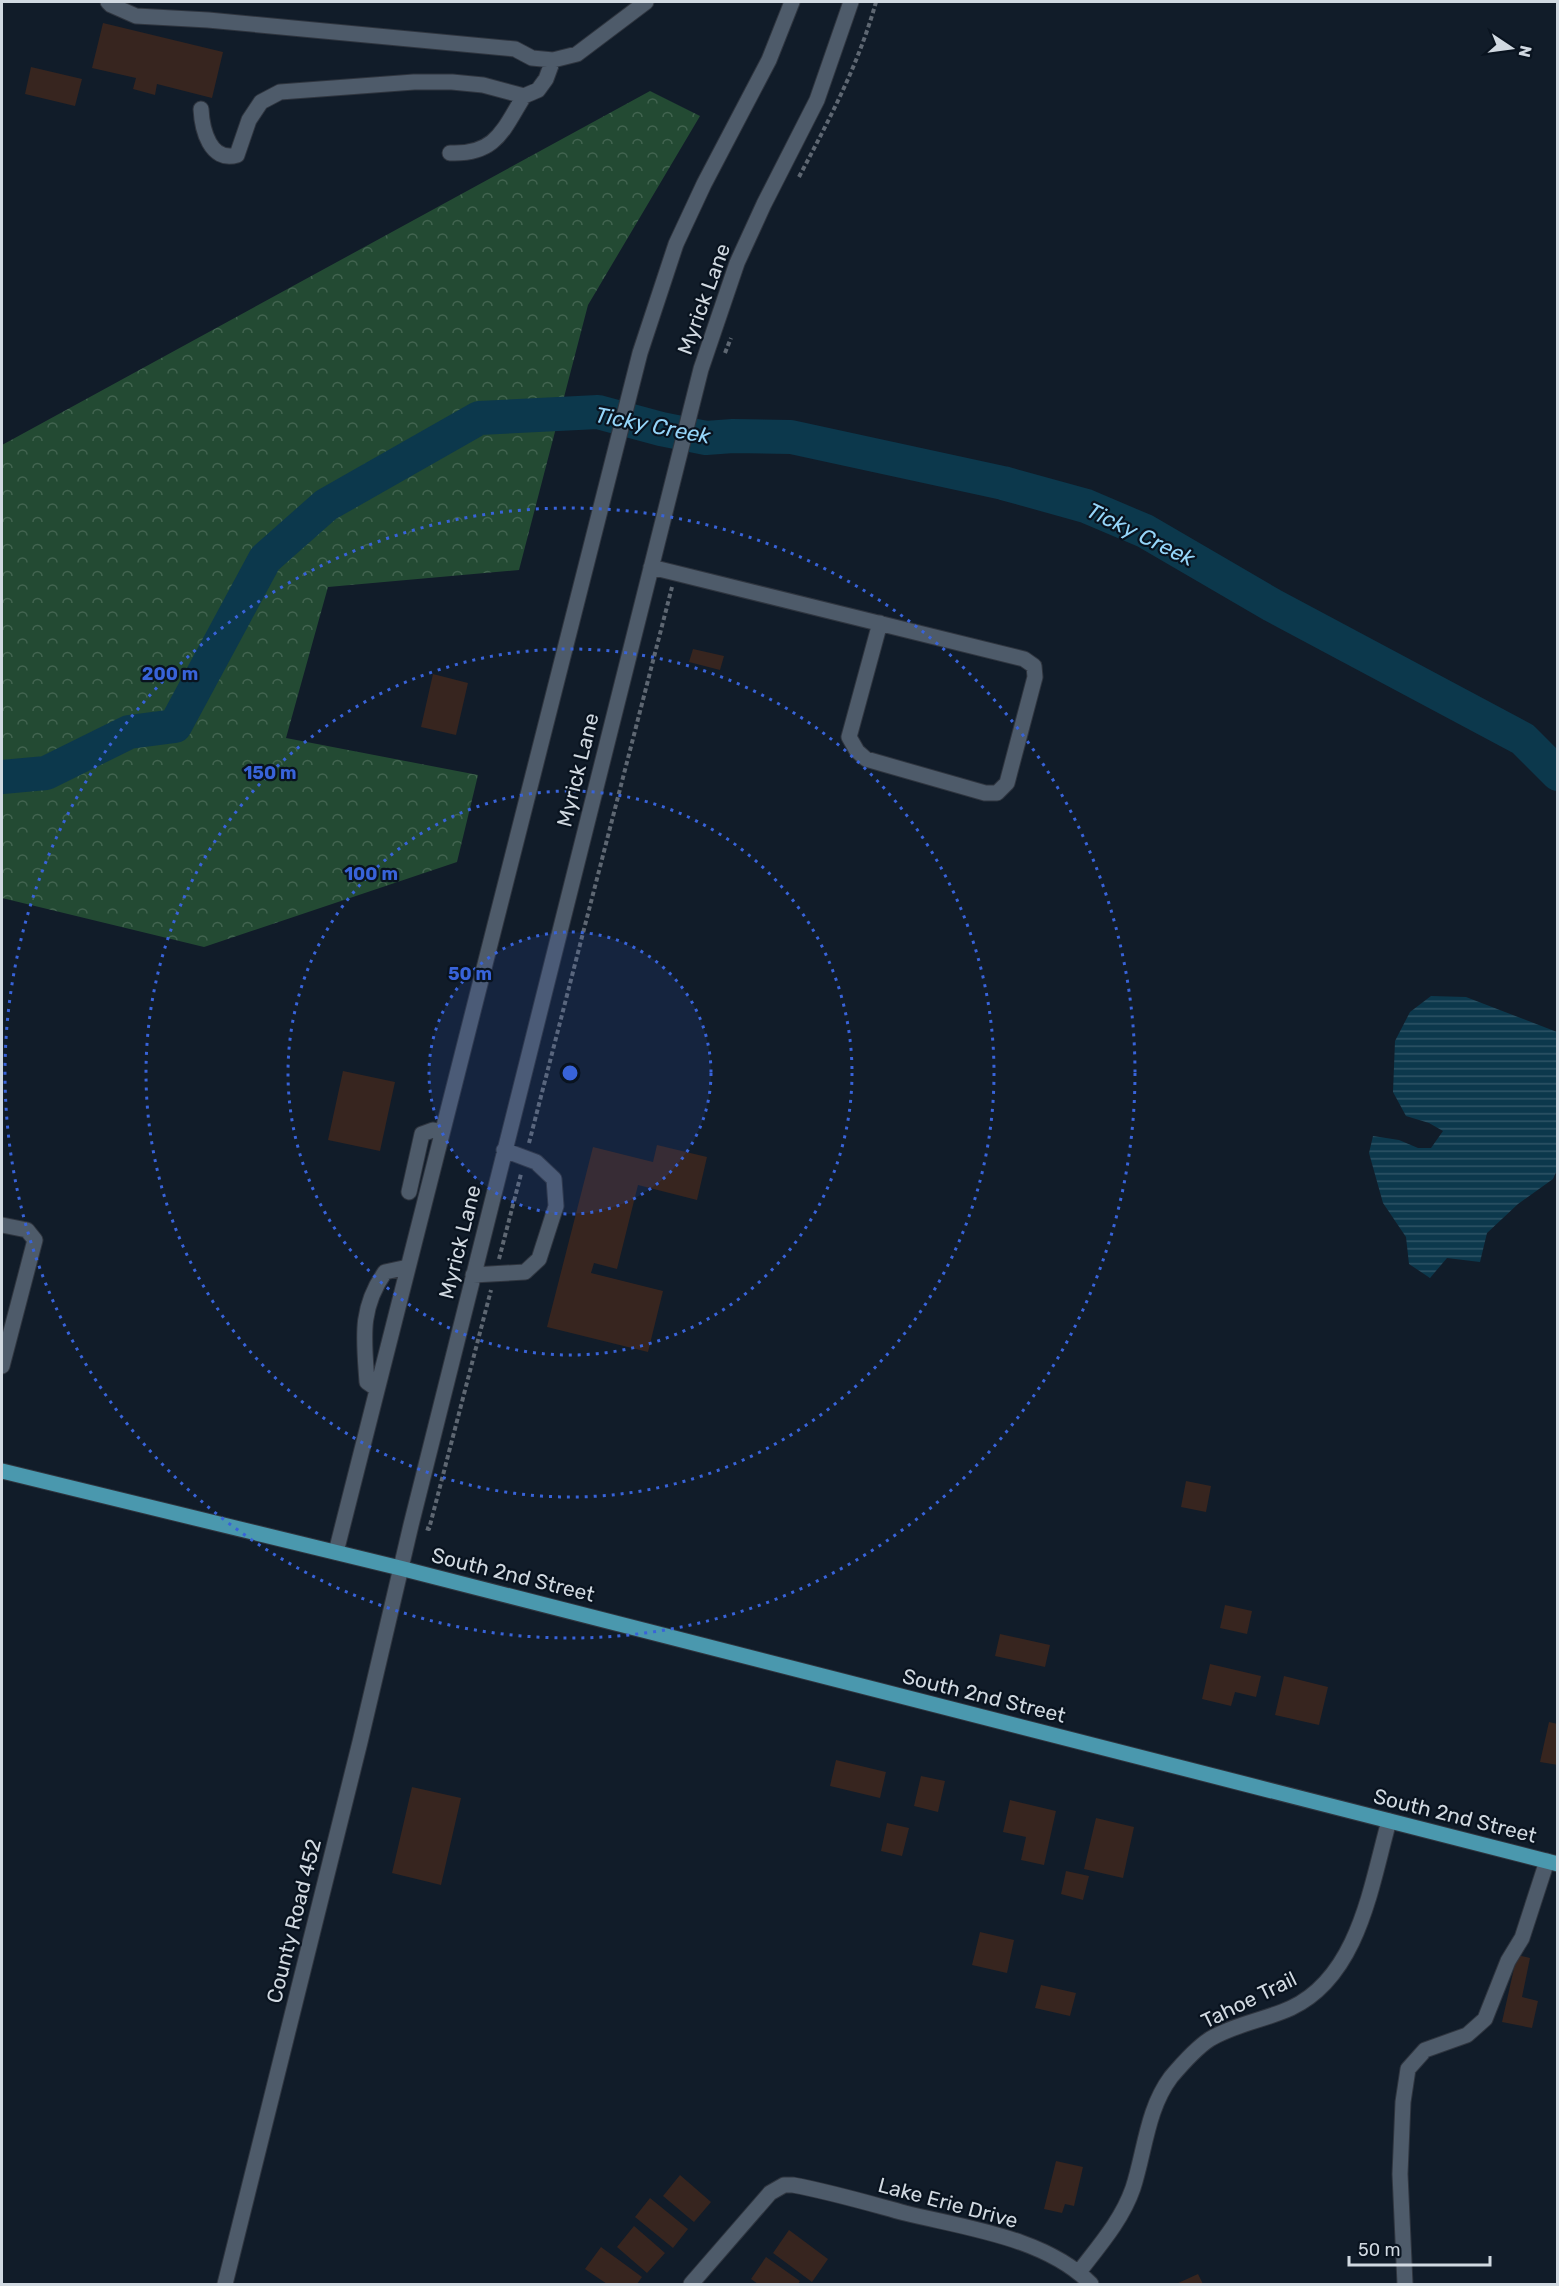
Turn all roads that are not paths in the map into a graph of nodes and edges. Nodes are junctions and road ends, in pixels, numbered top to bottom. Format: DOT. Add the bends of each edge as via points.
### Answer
graph roads {
  1 [pos="108,2"];
  2 [pos="646,2"];
  3 [pos="792,2"];
  4 [pos="851,2"];
  5 [pos="553,60"];
  6 [pos="524,96"];
  7 [pos="201,109"];
  8 [pos="450,153"];
  9 [pos="651,567"];
  10 [pos="880,623"];
  11 [pos="442,1132"];
  12 [pos="504,1150"];
  13 [pos="409,1192"];
  14 [pos="2,1225"];
  15 [pos="408,1267"];
  16 [pos="473,1275"];
  17 [pos="2,1366"];
  18 [pos="377,1389"];
  19 [pos="2,1472"];
  20 [pos="336,1552"];
  21 [pos="400,1568"];
  22 [pos="1389,1821"];
  23 [pos="1552,1863"];
  24 [pos="1079,2272"];
  25 [pos="225,2284"];
  26 [pos="691,2284"];
  27 [pos="1091,2284"];
  28 [pos="1405,2284"];
  1 -- 5 [label="street" via="136,16 515,50 532,58"];
  2 -- 5 [label="street" via="577,54"];
  3 -- 11 [label="street, Myrick Lane" via="769,60 676,244 640,353"];
  4 -- 9 [label="street, Myrick Lane" via="817,100 737,263 701,369"];
  5 -- 6 [label="street" via="538,90"];
  6 -- 7 [label="street" via="452,82 280,92 261,102 249,120 237,155 232,156 222,155 211,147"];
  6 -- 8 [label="street" via="497,139 478,152"];
  9 -- 10 [label="street"];
  9 -- 12 [label="street, Myrick Lane"];
  10 -- 10 [label="street" via="1024,659 1034,666 1035,677 1008,783 997,794 866,759 857,751 849,737"];
  11 -- 13 [label="street" via="422,1134"];
  11 -- 15 [label="street, Myrick Lane"];
  12 -- 16 [label="street, Myrick Lane"];
  12 -- 16 [label="street" via="536,1162 554,1179 556,1206 539,1259 525,1272"];
  14 -- 17 [label="street" via="27,1230 34,1240"];
  15 -- 18 [label="street, Myrick Lane"];
  15 -- 18 [label="street" via="385,1272 373,1289 363,1329 367,1382"];
  16 -- 21 [label="street, Myrick Lane"];
  18 -- 20 [label="street, Myrick Lane"];
  19 -- 20 [label="main road, South 2nd Street"];
  20 -- 21 [label="main road, South 2nd Street"];
  21 -- 22 [label="main road, South 2nd Street"];
  21 -- 25 [label="street, County Road 452"];
  22 -- 23 [label="main road, South 2nd Street"];
  22 -- 24 [label="street, Tahoe Trail" via="1363,1916 1353,1942 1337,1966 1319,1988 1294,2007 1210,2040 1175,2073 1157,2103 1125,2208"];
  23 -- 28 [label="street" via="1485,2019 1467,2035 1425,2050 1408,2069 1400,2174"];
  24 -- 26 [label="street, Lake Erie Drive" via="1048,2254 1009,2239 804,2187 784,2186 770,2193"];
  24 -- 27 [label="street, Lake Erie Drive"];
}
